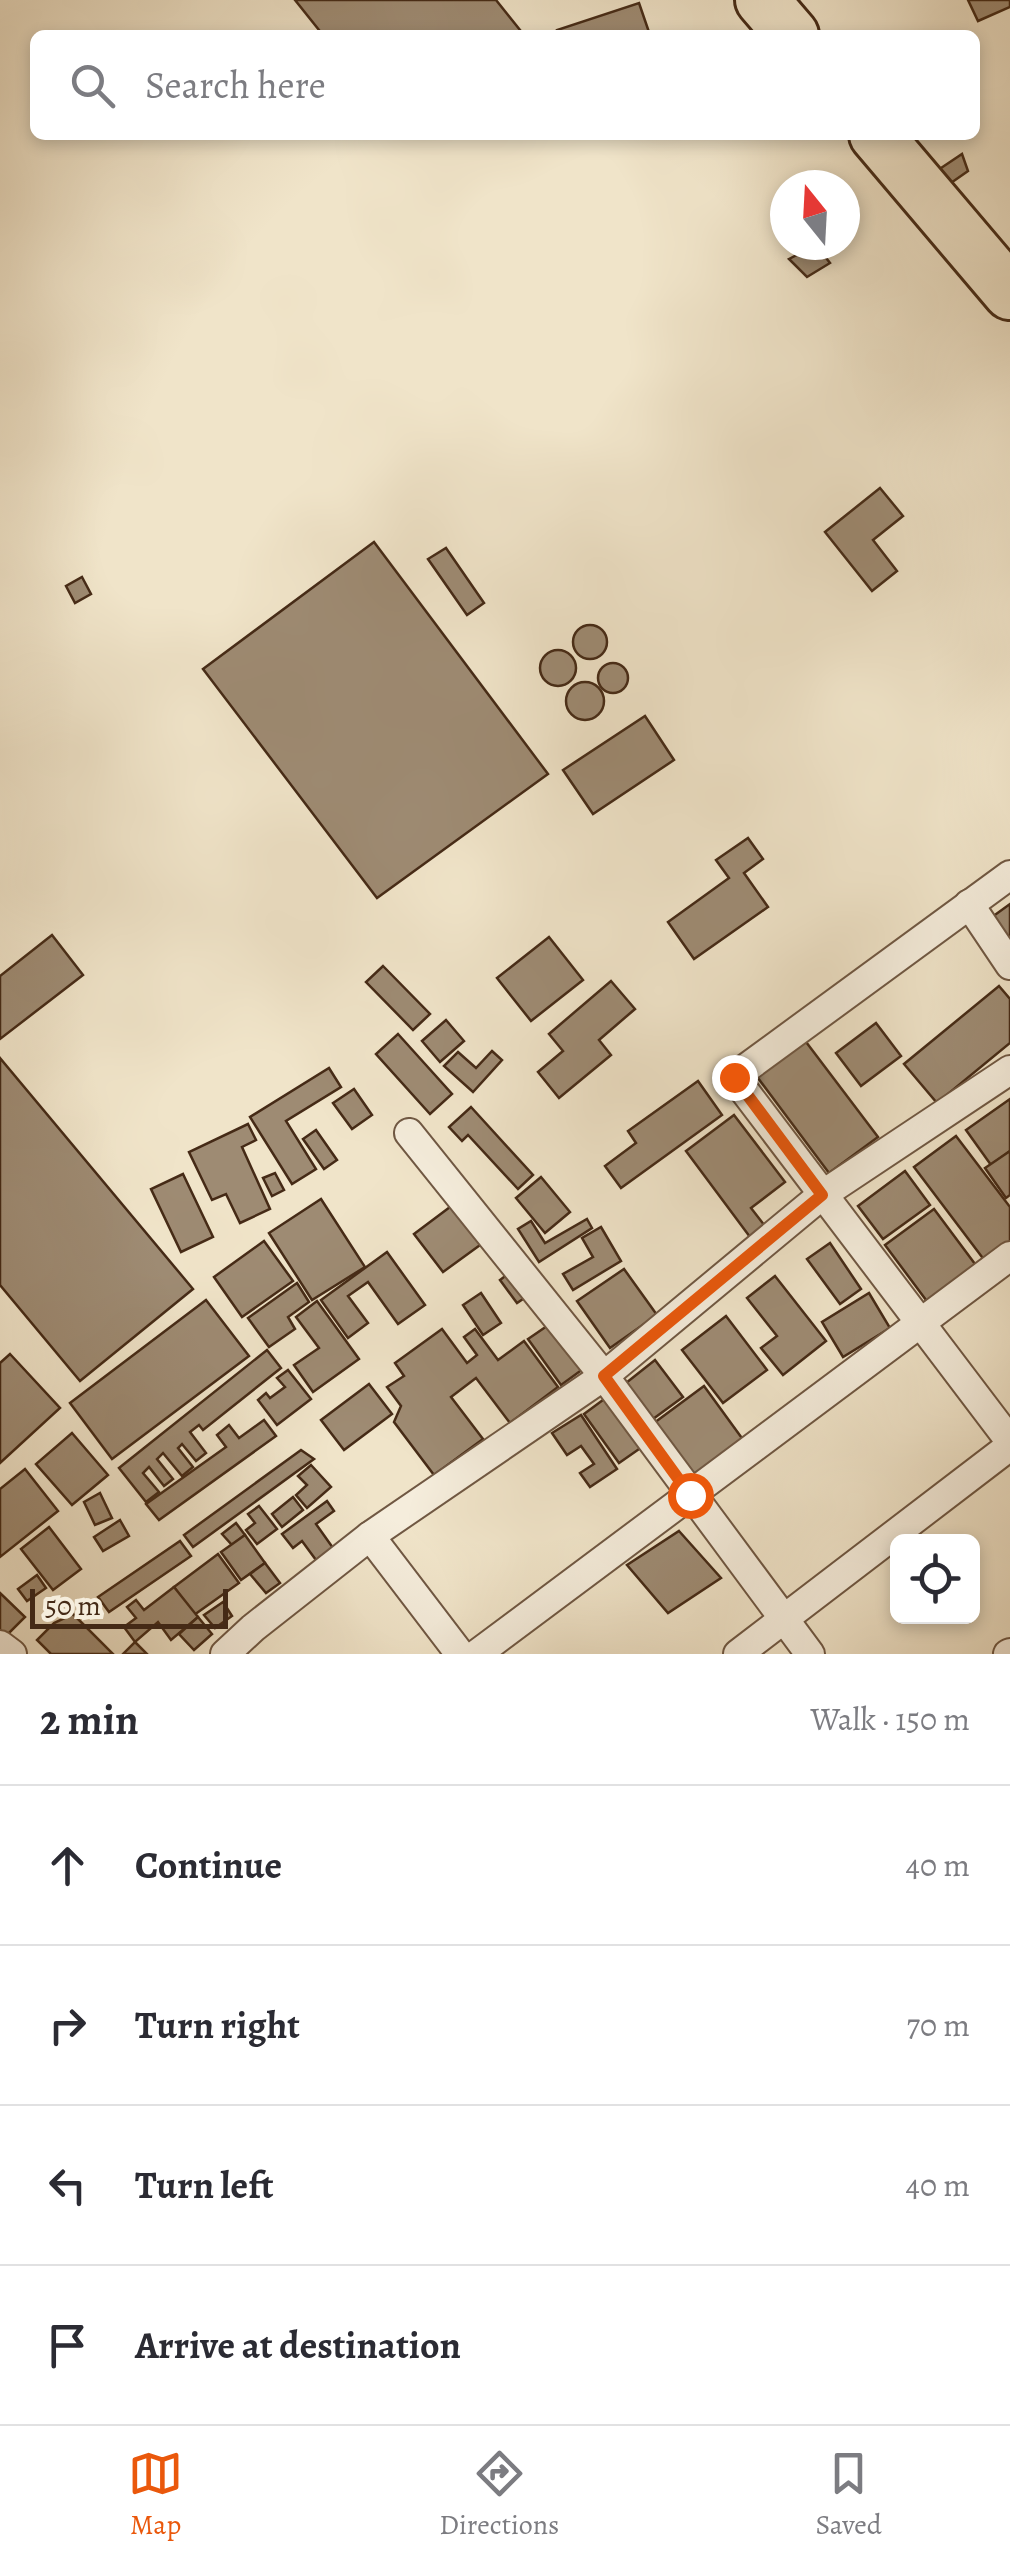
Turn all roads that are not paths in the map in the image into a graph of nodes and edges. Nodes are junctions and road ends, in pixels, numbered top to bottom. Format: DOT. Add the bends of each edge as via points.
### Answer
graph roads {
  1 [pos="762,0"];
  2 [pos="788,30"];
  3 [pos="880,140"];
  4 [pos="1009,290"];
  5 [pos="1010,875"];
  6 [pos="969,904"];
  7 [pos="1010,965"];
  8 [pos="1010,1070"];
  9 [pos="409,1133"];
  10 [pos="822,1195"];
  11 [pos="1010,1256"];
  12 [pos="920,1323"];
  13 [pos="604,1376"];
  14 [pos="1010,1443"];
  15 [pos="690,1495"];
  16 [pos="370,1536"];
  17 [pos="783,1619"];
  18 [pos="0,1644"];
  19 [pos="12,1654"];
  20 [pos="225,1654"];
  21 [pos="460,1654"];
  22 [pos="477,1654"];
  23 [pos="738,1654"];
  24 [pos="810,1654"];
  1 -- 2 [label="highway"];
  3 -- 4 [label="highway"];
  5 -- 6 [label="street"];
  6 -- 7 [label="street"];
  6 -- 10 [label="street" via="734,1077"];
  8 -- 10 [label="street"];
  9 -- 13 [label="street"];
  10 -- 12 [label="street"];
  10 -- 13 [label="street"];
  11 -- 12 [label="street"];
  12 -- 14 [label="street"];
  12 -- 15 [label="street"];
  13 -- 15 [label="street"];
  13 -- 16 [label="street"];
  14 -- 17 [label="street"];
  15 -- 17 [label="street"];
  15 -- 22 [label="street"];
  16 -- 20 [label="street"];
  16 -- 21 [label="street"];
  17 -- 23 [label="street"];
  17 -- 24 [label="street"];
  18 -- 19 [label="street"];
}
